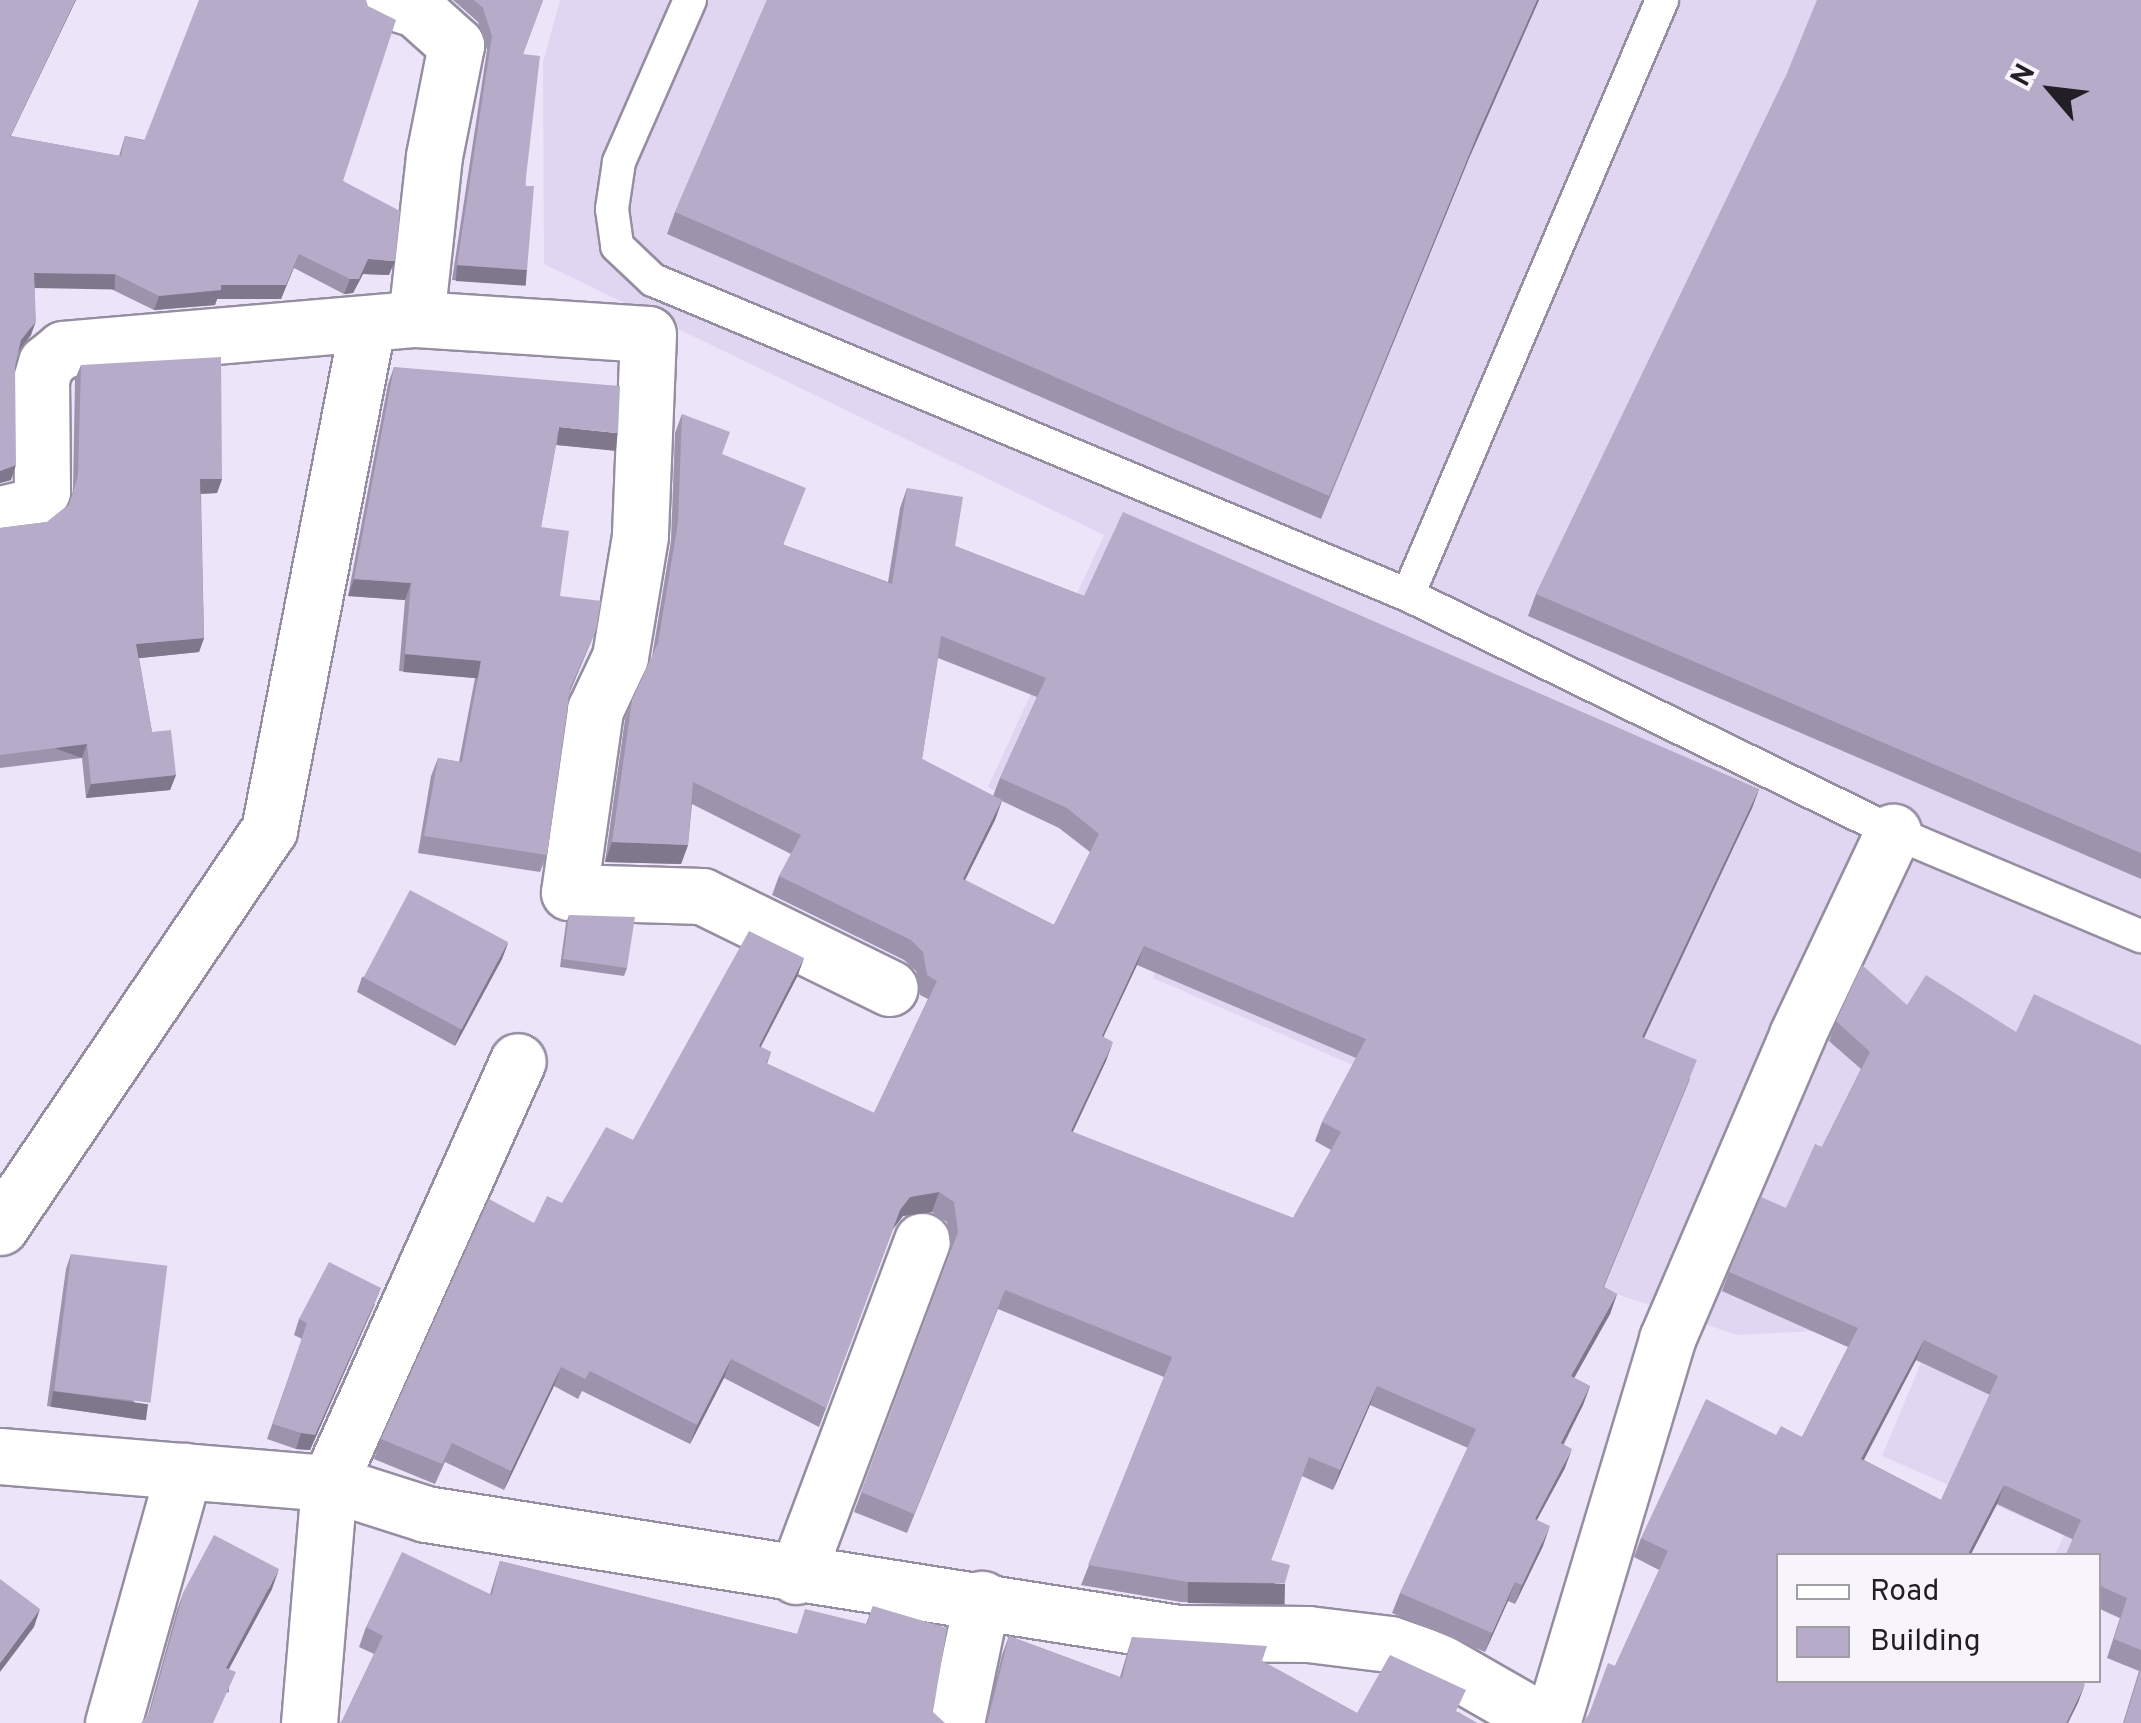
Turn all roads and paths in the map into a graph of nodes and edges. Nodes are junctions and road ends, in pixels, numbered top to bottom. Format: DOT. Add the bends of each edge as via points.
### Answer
graph roads {
  1 [pos="386,0"];
  2 [pos="690,0"];
  3 [pos="1662,0"];
  4 [pos="392,323"];
  5 [pos="0,514"];
  6 [pos="1408,595"];
  7 [pos="1893,832"];
  8 [pos="2141,936"];
  9 [pos="890,988"];
  10 [pos="518,1061"];
  11 [pos="0,1227"];
  12 [pos="922,1241"];
  13 [pos="0,1456"];
  14 [pos="184,1471"];
  15 [pos="329,1484"];
  16 [pos="796,1576"];
  17 [pos="982,1598"];
  18 [pos="112,1723"];
  19 [pos="309,1723"];
  20 [pos="956,1723"];
  21 [pos="1549,1723"];
  1 -- 4 [label="street" via="416,9 456,45"];
  2 -- 6 [label="lane" via="620,162 612,209 617,246 654,280"];
  3 -- 6 [label="lane"];
  4 -- 5 [label="street" via="63,348 46,363 41,380 42,491 34,506"];
  4 -- 9 [label="street" via="648,334 640,536 620,657 595,710 569,892 702,896"];
  4 -- 11 [label="street" via="269,830"];
  6 -- 7 [label="lane"];
  7 -- 8 [label="lane"];
  7 -- 21 [label="street" via="1797,1035 1668,1339"];
  10 -- 15 [label="street"];
  12 -- 16 [label="street"];
  13 -- 14 [label="street"];
  14 -- 15 [label="street"];
  14 -- 18 [label="street"];
  15 -- 16 [label="street" via="426,1514"];
  15 -- 19 [label="street"];
  16 -- 17 [label="street"];
  17 -- 20 [label="street"];
  17 -- 21 [label="street" via="1178,1633 1308,1634 1390,1644 1436,1660"];
}
